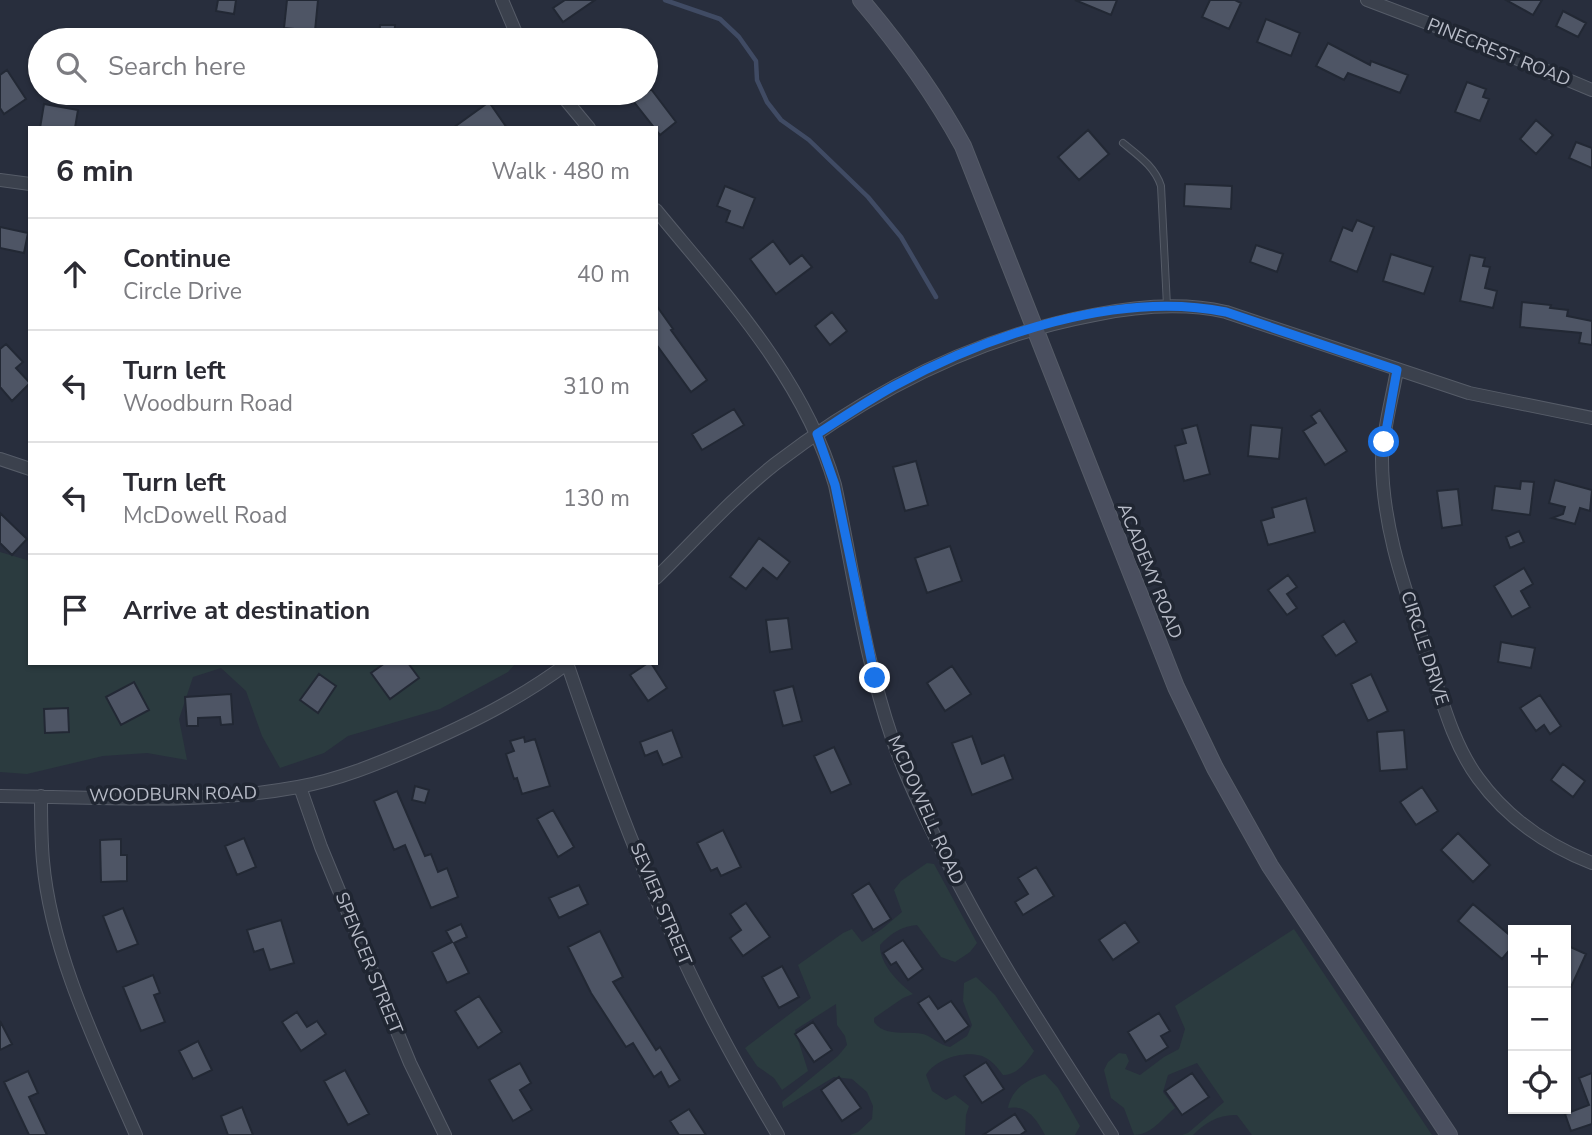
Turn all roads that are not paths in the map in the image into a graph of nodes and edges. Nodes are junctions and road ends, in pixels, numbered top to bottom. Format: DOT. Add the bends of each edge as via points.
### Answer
graph roads {
  1 [pos="502,0"];
  2 [pos="861,0"];
  3 [pos="1367,0"];
  4 [pos="514,28"];
  5 [pos="1592,90"];
  6 [pos="570,105"];
  7 [pos="587,126"];
  8 [pos="1123,143"];
  9 [pos="0,180"];
  10 [pos="28,184"];
  11 [pos="658,212"];
  12 [pos="1167,306"];
  13 [pos="1036,327"];
  14 [pos="1397,370"];
  15 [pos="1592,418"];
  16 [pos="817,434"];
  17 [pos="0,459"];
  18 [pos="28,467"];
  19 [pos="658,576"];
  20 [pos="564,665"];
  21 [pos="568,665"];
  22 [pos="300,787"];
  23 [pos="0,796"];
  24 [pos="41,796"];
  25 [pos="1592,863"];
  26 [pos="136,1135"];
  27 [pos="445,1135"];
  28 [pos="778,1135"];
  29 [pos="1112,1135"];
  30 [pos="1450,1135"];
  1 -- 4 [label="street"];
  2 -- 13 [label="main road, ACADEMY ROAD" via="925,81 963,146"];
  3 -- 5 [label="street, PINECREST ROAD"];
  6 -- 7 [label="street"];
  8 -- 12 [label="lane" via="1158,175 1161,186"];
  9 -- 10 [label="street"];
  11 -- 16 [label="street, MCDOWELL ROAD" via="757,334"];
  12 -- 13 [label="street"];
  12 -- 14 [label="street" via="1226,312"];
  13 -- 16 [label="street" via="895,386"];
  13 -- 30 [label="main road, ACADEMY ROAD" via="1199,738 1270,866"];
  14 -- 15 [label="street" via="1469,393"];
  14 -- 25 [label="street, CIRCLE DRIVE" via="1382,456 1387,524 1450,723 1471,768 1502,806 1535,835"];
  16 -- 19 [label="street" via="746,489"];
  16 -- 29 [label="street, MCDOWELL ROAD" via="835,485 875,678 904,770 969,906 1029,1009"];
  17 -- 18 [label="street"];
  20 -- 22 [label="street, WOODBURN ROAD" via="479,719 372,765"];
  21 -- 28 [label="street, SEVIER STREET" via="660,905 724,1041"];
  22 -- 24 [label="street, WOODBURN ROAD" via="225,796"];
  22 -- 27 [label="street, SPENCER STREET" via="410,1063"];
  23 -- 24 [label="street, WOODBURN ROAD"];
  24 -- 26 [label="street" via="43,862 62,950 74,990"];
}
